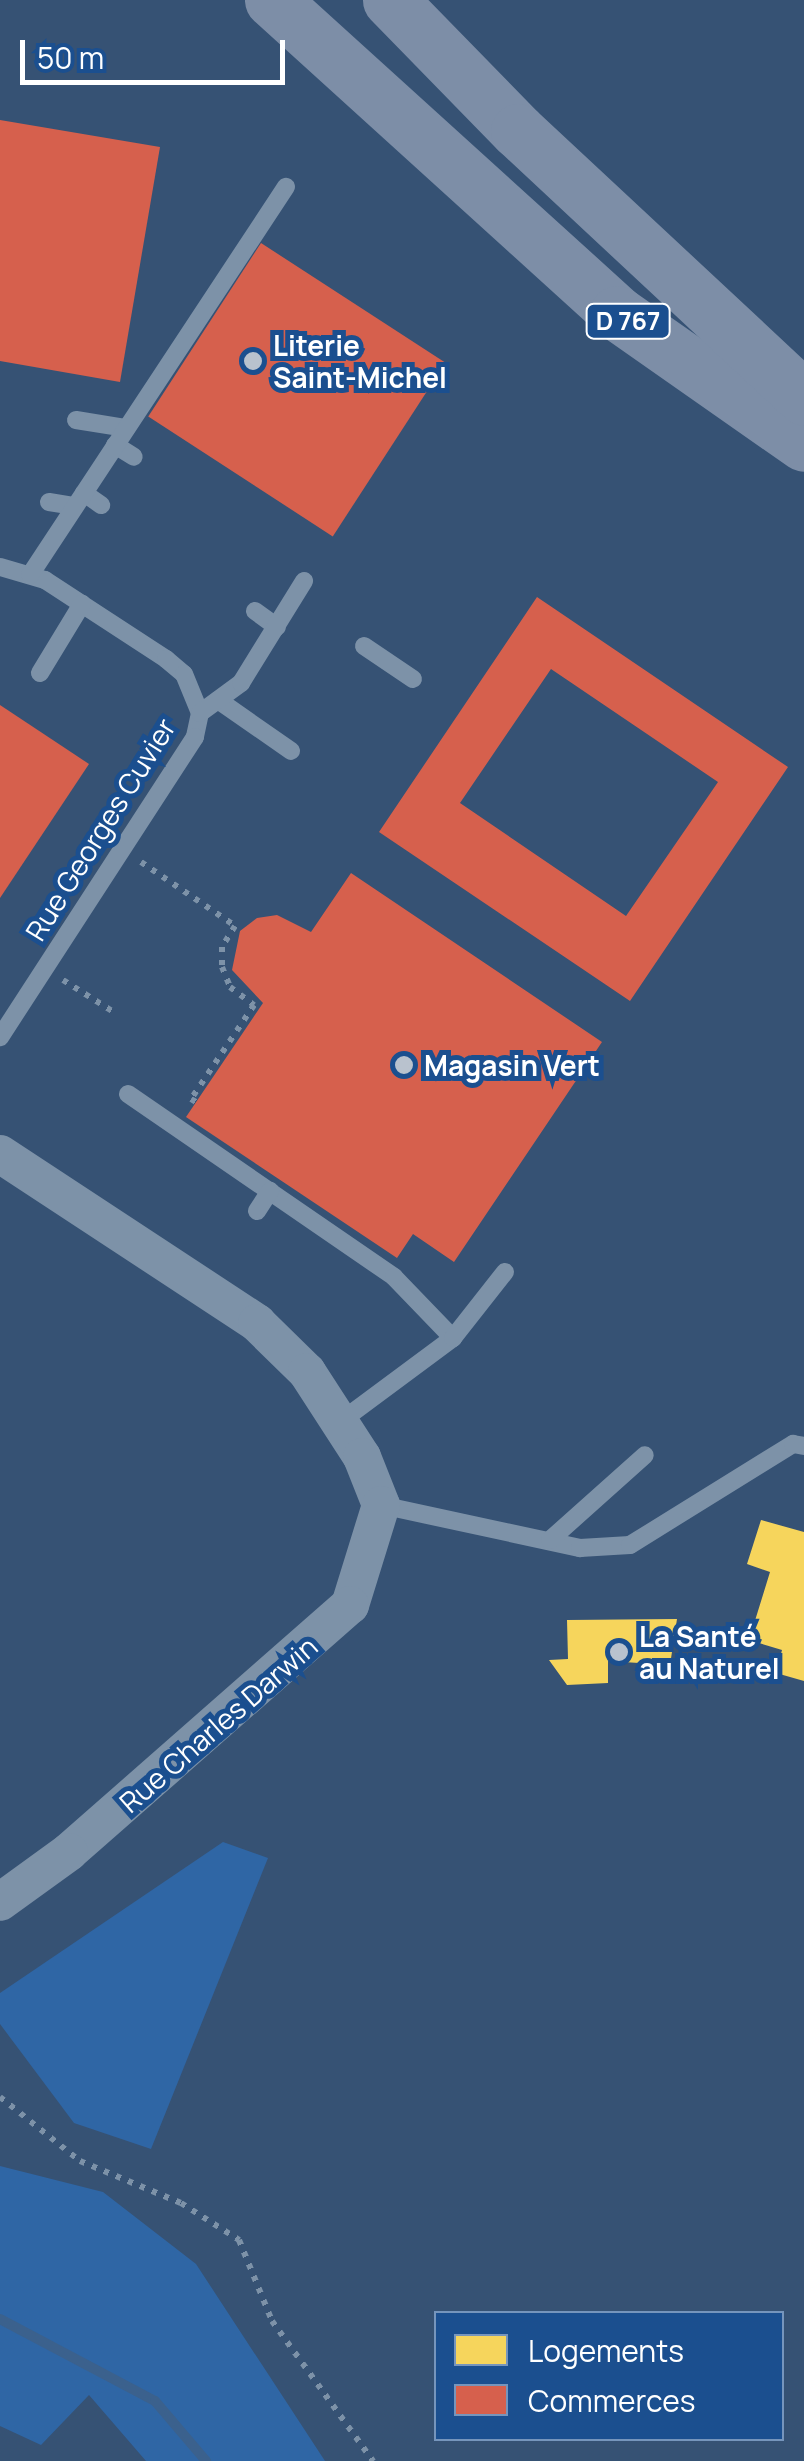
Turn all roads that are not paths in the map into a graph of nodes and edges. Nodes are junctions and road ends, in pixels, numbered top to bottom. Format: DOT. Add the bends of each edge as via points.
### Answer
graph roads {
  1 [pos="272,0"];
  2 [pos="390,0"];
  3 [pos="286,187"];
  4 [pos="804,398"];
  5 [pos="76,420"];
  6 [pos="126,428"];
  7 [pos="116,444"];
  8 [pos="804,444"];
  9 [pos="134,457"];
  10 [pos="80,500"];
  11 [pos="49,502"];
  12 [pos="101,505"];
  13 [pos="0,567"];
  14 [pos="30,575"];
  15 [pos="304,580"];
  16 [pos="82,604"];
  17 [pos="255,611"];
  18 [pos="278,627"];
  19 [pos="364,646"];
  20 [pos="40,673"];
  21 [pos="413,679"];
  22 [pos="218,700"];
  23 [pos="200,713"];
  24 [pos="291,750"];
  25 [pos="0,1038"];
  26 [pos="128,1094"];
  27 [pos="0,1154"];
  28 [pos="270,1191"];
  29 [pos="256,1211"];
  30 [pos="504,1272"];
  31 [pos="452,1338"];
  32 [pos="340,1422"];
  33 [pos="804,1446"];
  34 [pos="645,1455"];
  35 [pos="381,1505"];
  36 [pos="550,1540"];
  37 [pos="0,1902"];
  1 -- 8 [label="main road, D 767" via="618,313"];
  2 -- 4 [label="main road, D 767"];
  3 -- 6 [label="lane"];
  5 -- 6 [label="lane"];
  6 -- 7 [label="lane"];
  7 -- 9 [label="lane"];
  7 -- 10 [label="lane"];
  10 -- 11 [label="lane"];
  10 -- 12 [label="lane"];
  10 -- 14 [label="lane"];
  13 -- 14 [label="lane, Rue Georges Cuvier"];
  14 -- 16 [label="lane, Rue Georges Cuvier"];
  15 -- 18 [label="lane"];
  16 -- 20 [label="lane"];
  16 -- 23 [label="lane, Rue Georges Cuvier" via="184,674"];
  17 -- 18 [label="lane"];
  18 -- 22 [label="lane" via="241,683"];
  19 -- 21 [label="lane"];
  22 -- 23 [label="lane"];
  22 -- 24 [label="lane"];
  23 -- 25 [label="lane, Rue Georges Cuvier" via="195,738"];
  26 -- 28 [label="lane"];
  27 -- 32 [label="street" via="257,1323 308,1372"];
  28 -- 29 [label="lane"];
  28 -- 31 [label="lane" via="394,1277"];
  30 -- 31 [label="lane"];
  31 -- 32 [label="lane"];
  32 -- 35 [label="street"];
  33 -- 36 [label="lane" via="793,1444 630,1545 580,1548"];
  34 -- 36 [label="lane"];
  35 -- 36 [label="lane"];
  35 -- 37 [label="street, Rue Charles Darwin" via="350,1605 69,1852"];
}
